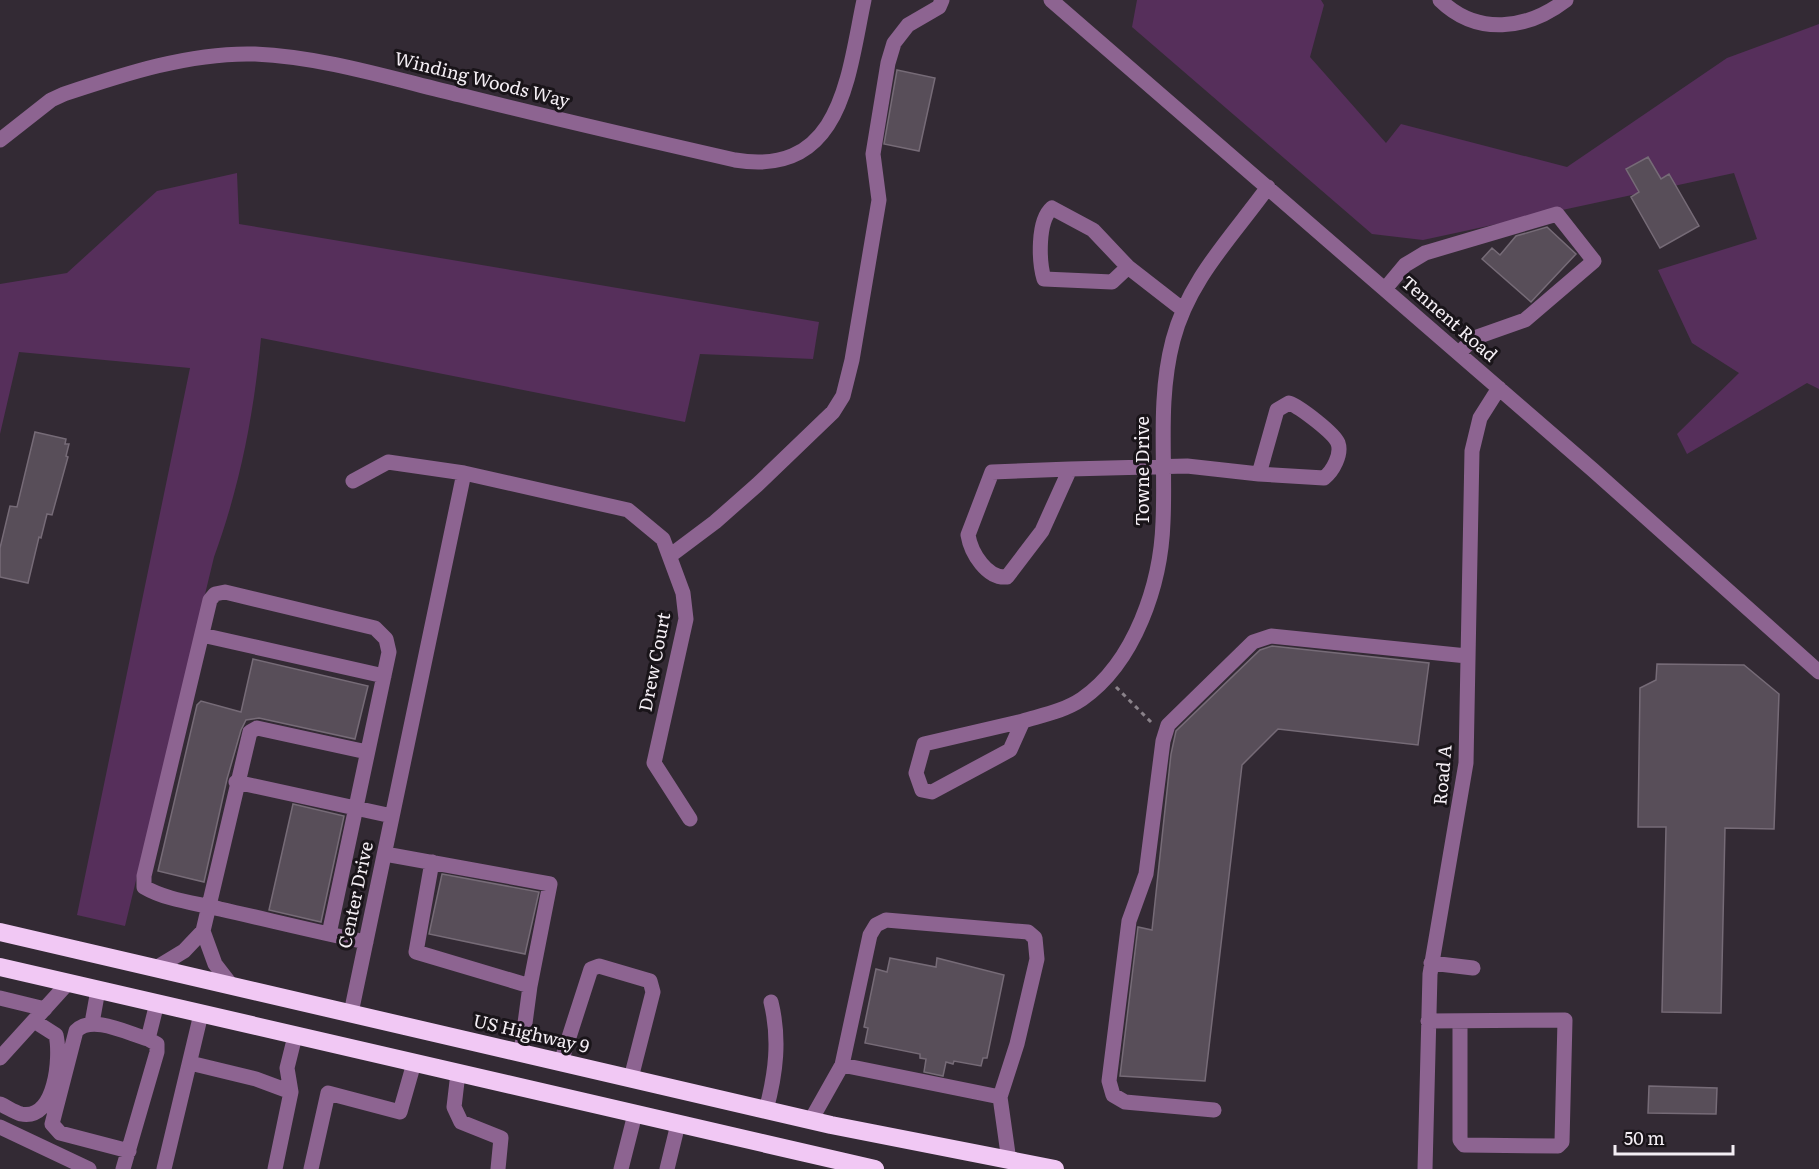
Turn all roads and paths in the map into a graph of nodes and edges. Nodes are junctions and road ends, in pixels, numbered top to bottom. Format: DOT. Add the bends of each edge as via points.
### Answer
graph roads {
  1 [pos="864,0"];
  2 [pos="942,0"];
  3 [pos="1051,0"];
  4 [pos="1440,0"];
  5 [pos="1566,0"];
  6 [pos="0,140"];
  7 [pos="1268,187"];
  8 [pos="1128,267"];
  9 [pos="1385,289"];
  10 [pos="1182,309"];
  11 [pos="1459,353"];
  12 [pos="1499,388"];
  13 [pos="1163,466"];
  14 [pos="1070,469"];
  15 [pos="464,473"];
  16 [pos="1259,474"];
  17 [pos="353,481"];
  18 [pos="670,555"];
  19 [pos="202,635"];
  20 [pos="1467,656"];
  21 [pos="1819,672"];
  22 [pos="384,676"];
  23 [pos="1107,677"];
  24 [pos="1023,721"];
  25 [pos="1165,736"];
  26 [pos="368,752"];
  27 [pos="236,782"];
  28 [pos="356,808"];
  29 [pos="392,816"];
  30 [pos="690,819"];
  31 [pos="385,854"];
  32 [pos="432,862"];
  33 [pos="209,906"];
  34 [pos="203,931"];
  35 [pos="0,932"];
  36 [pos="329,934"];
  37 [pos="366,942"];
  38 [pos="1431,963"];
  39 [pos="0,967"];
  40 [pos="156,968"];
  41 [pos="1473,968"];
  42 [pos="68,983"];
  43 [pos="232,986"];
  44 [pos="530,986"];
  45 [pos="98,990"];
  46 [pos="0,998"];
  47 [pos="771,1002"];
  48 [pos="157,1004"];
  49 [pos="45,1009"];
  50 [pos="351,1013"];
  51 [pos="201,1014"];
  52 [pos="34,1021"];
  53 [pos="1428,1021"];
  54 [pos="1460,1021"];
  55 [pos="92,1023"];
  56 [pos="295,1036"];
  57 [pos="148,1039"];
  58 [pos="521,1053"];
  59 [pos="0,1058"];
  60 [pos="190,1062"];
  61 [pos="561,1062"];
  62 [pos="414,1063"];
  63 [pos="843,1065"];
  64 [pos="458,1073"];
  65 [pos="631,1078"];
  66 [pos="291,1092"];
  67 [pos="1000,1097"];
  68 [pos="0,1104"];
  69 [pos="766,1110"];
  70 [pos="1214,1110"];
  71 [pos="635,1114"];
  72 [pos="811,1120"];
  73 [pos="678,1124"];
  74 [pos="0,1127"];
  75 [pos="60,1133"];
  76 [pos="50,1150"];
  77 [pos="129,1151"];
  78 [pos="1009,1161"];
  79 [pos="845,1166"];
  80 [pos="89,1169"];
  81 [pos="123,1169"];
  82 [pos="164,1169"];
  83 [pos="275,1169"];
  84 [pos="311,1169"];
  85 [pos="498,1169"];
  86 [pos="621,1169"];
  87 [pos="667,1169"];
  88 [pos="875,1169"];
  89 [pos="1055,1169"];
  90 [pos="1425,1169"];
  1 -- 6 [label="street, Winding Woods Way" via="837,112 814,141 798,152 770,161 735,160 368,72 294,57 254,54 180,61 72,92 51,100"];
  2 -- 18 [label="street" via="939,7 908,25 894,43 888,63 873,154 879,200 843,396 833,412 757,485 716,522"];
  3 -- 7 [label="street, Tennent Road"];
  4 -- 5 [label="street" via="1471,21 1504,26 1536,18"];
  7 -- 9 [label="street, Tennent Road"];
  7 -- 10 [label="street, Towne Drive" via="1215,253"];
  8 -- 8 [label="street" via="1112,282 1044,279 1042,240 1048,212 1052,208 1093,230"];
  8 -- 10 [label="street"];
  9 -- 11 [label="street, Tennent Road"];
  9 -- 11 [label="street" via="1404,265 1425,253 1557,214 1594,261 1525,320 1474,338"];
  10 -- 13 [label="street, Towne Drive" via="1166,374"];
  11 -- 12 [label="street, Tennent Road"];
  12 -- 20 [label="street, Road A" via="1480,418 1472,451"];
  12 -- 21 [label="street, Tennent Road"];
  13 -- 14 [label="street"];
  13 -- 16 [label="street"];
  13 -- 23 [label="street, Towne Drive" via="1163,521 1157,568 1132,638"];
  14 -- 14 [label="street" via="1042,531 1007,576 991,574 968,535 992,472"];
  15 -- 17 [label="street, Drew Court" via="388,462"];
  15 -- 18 [label="street, Drew Court" via="628,510 663,539"];
  15 -- 29 [label="street, Center Drive"];
  16 -- 16 [label="street" via="1277,410 1282,405 1289,403 1300,408 1338,442 1334,467 1324,478"];
  18 -- 30 [label="street, Drew Court" via="683,593 686,619 654,763"];
  19 -- 22 [label="street"];
  19 -- 22 [label="street" via="210,600 225,592 375,628 386,639 389,652"];
  19 -- 33 [label="street" via="144,887"];
  20 -- 25 [label="street" via="1271,636 1253,642 1168,725"];
  20 -- 38 [label="street, Road A" via="1466,763"];
  22 -- 26 [label="street"];
  23 -- 24 [label="street, Towne Drive" via="1069,707"];
  23 -- 25 [label="path"];
  24 -- 24 [label="street, Towne Drive" via="1010,750 932,792 922,790 916,773 924,744"];
  25 -- 70 [label="street" via="1146,874 1129,921 1109,1081 1113,1095 1125,1102"];
  26 -- 27 [label="street" via="257,728 250,732"];
  26 -- 28 [label="street"];
  27 -- 28 [label="street"];
  27 -- 33 [label="street"];
  28 -- 29 [label="street"];
  28 -- 36 [label="street"];
  29 -- 31 [label="street, Center Drive"];
  31 -- 32 [label="street"];
  31 -- 37 [label="street, Center Drive"];
  32 -- 44 [label="street" via="416,952"];
  32 -- 44 [label="street" via="550,884"];
  33 -- 34 [label="street"];
  33 -- 36 [label="street"];
  34 -- 40 [label="street" via="184,951"];
  34 -- 43 [label="street" via="214,964"];
  35 -- 40 [label="highway, US Highway 9"];
  36 -- 37 [label="street"];
  37 -- 50 [label="street, Center Drive"];
  38 -- 41 [label="street"];
  38 -- 53 [label="street, Road A"];
  39 -- 42 [label="highway"];
  40 -- 43 [label="highway, US Highway 9"];
  42 -- 45 [label="highway"];
  42 -- 49 [label="street"];
  43 -- 50 [label="highway, US Highway 9"];
  44 -- 58 [label="street"];
  45 -- 48 [label="highway"];
  45 -- 55 [label="street"];
  46 -- 49 [label="street"];
  47 -- 69 [label="street" via="776,1020 776,1066"];
  48 -- 51 [label="highway"];
  48 -- 57 [label="street"];
  49 -- 52 [label="street"];
  50 -- 58 [label="highway, US Highway 9"];
  51 -- 56 [label="highway"];
  51 -- 60 [label="street"];
  52 -- 59 [label="street"];
  52 -- 68 [label="street" via="56,1035 59,1063 53,1087 47,1101 34,1112 23,1114"];
  53 -- 54 [label="street"];
  53 -- 90 [label="street, Road A"];
  54 -- 54 [label="street" via="1565,1020 1562,1142 1558,1146 1464,1145 1460,1140"];
  55 -- 57 [label="street"];
  55 -- 75 [label="street" via="76,1031 52,1124"];
  56 -- 62 [label="highway"];
  56 -- 66 [label="street" via="287,1068"];
  57 -- 77 [label="street" via="157,1044 157,1052"];
  58 -- 61 [label="highway, US Highway 9"];
  60 -- 66 [label="street"];
  60 -- 82 [label="street"];
  61 -- 65 [label="highway, US Highway 9"];
  61 -- 65 [label="street" via="591,969 598,966 650,981 653,992"];
  62 -- 64 [label="highway"];
  62 -- 84 [label="street" via="400,1112 328,1093"];
  63 -- 67 [label="street"];
  63 -- 67 [label="street" via="870,935 876,925 886,920 1028,932 1035,938 1037,959"];
  63 -- 72 [label="street"];
  64 -- 71 [label="highway"];
  64 -- 85 [label="street" via="454,1107 460,1122 501,1138"];
  65 -- 69 [label="highway, US Highway 9"];
  66 -- 83 [label="street"];
  67 -- 78 [label="street"];
  69 -- 72 [label="highway, US Highway 9"];
  71 -- 73 [label="highway"];
  71 -- 86 [label="street"];
  72 -- 78 [label="highway, US Highway 9"];
  73 -- 79 [label="highway"];
  73 -- 87 [label="street"];
  74 -- 76 [label="street"];
  75 -- 76 [label="street"];
  75 -- 77 [label="street"];
  76 -- 80 [label="street"];
  77 -- 81 [label="street"];
  78 -- 89 [label="highway, US Highway 9"];
  79 -- 88 [label="highway"];
}
